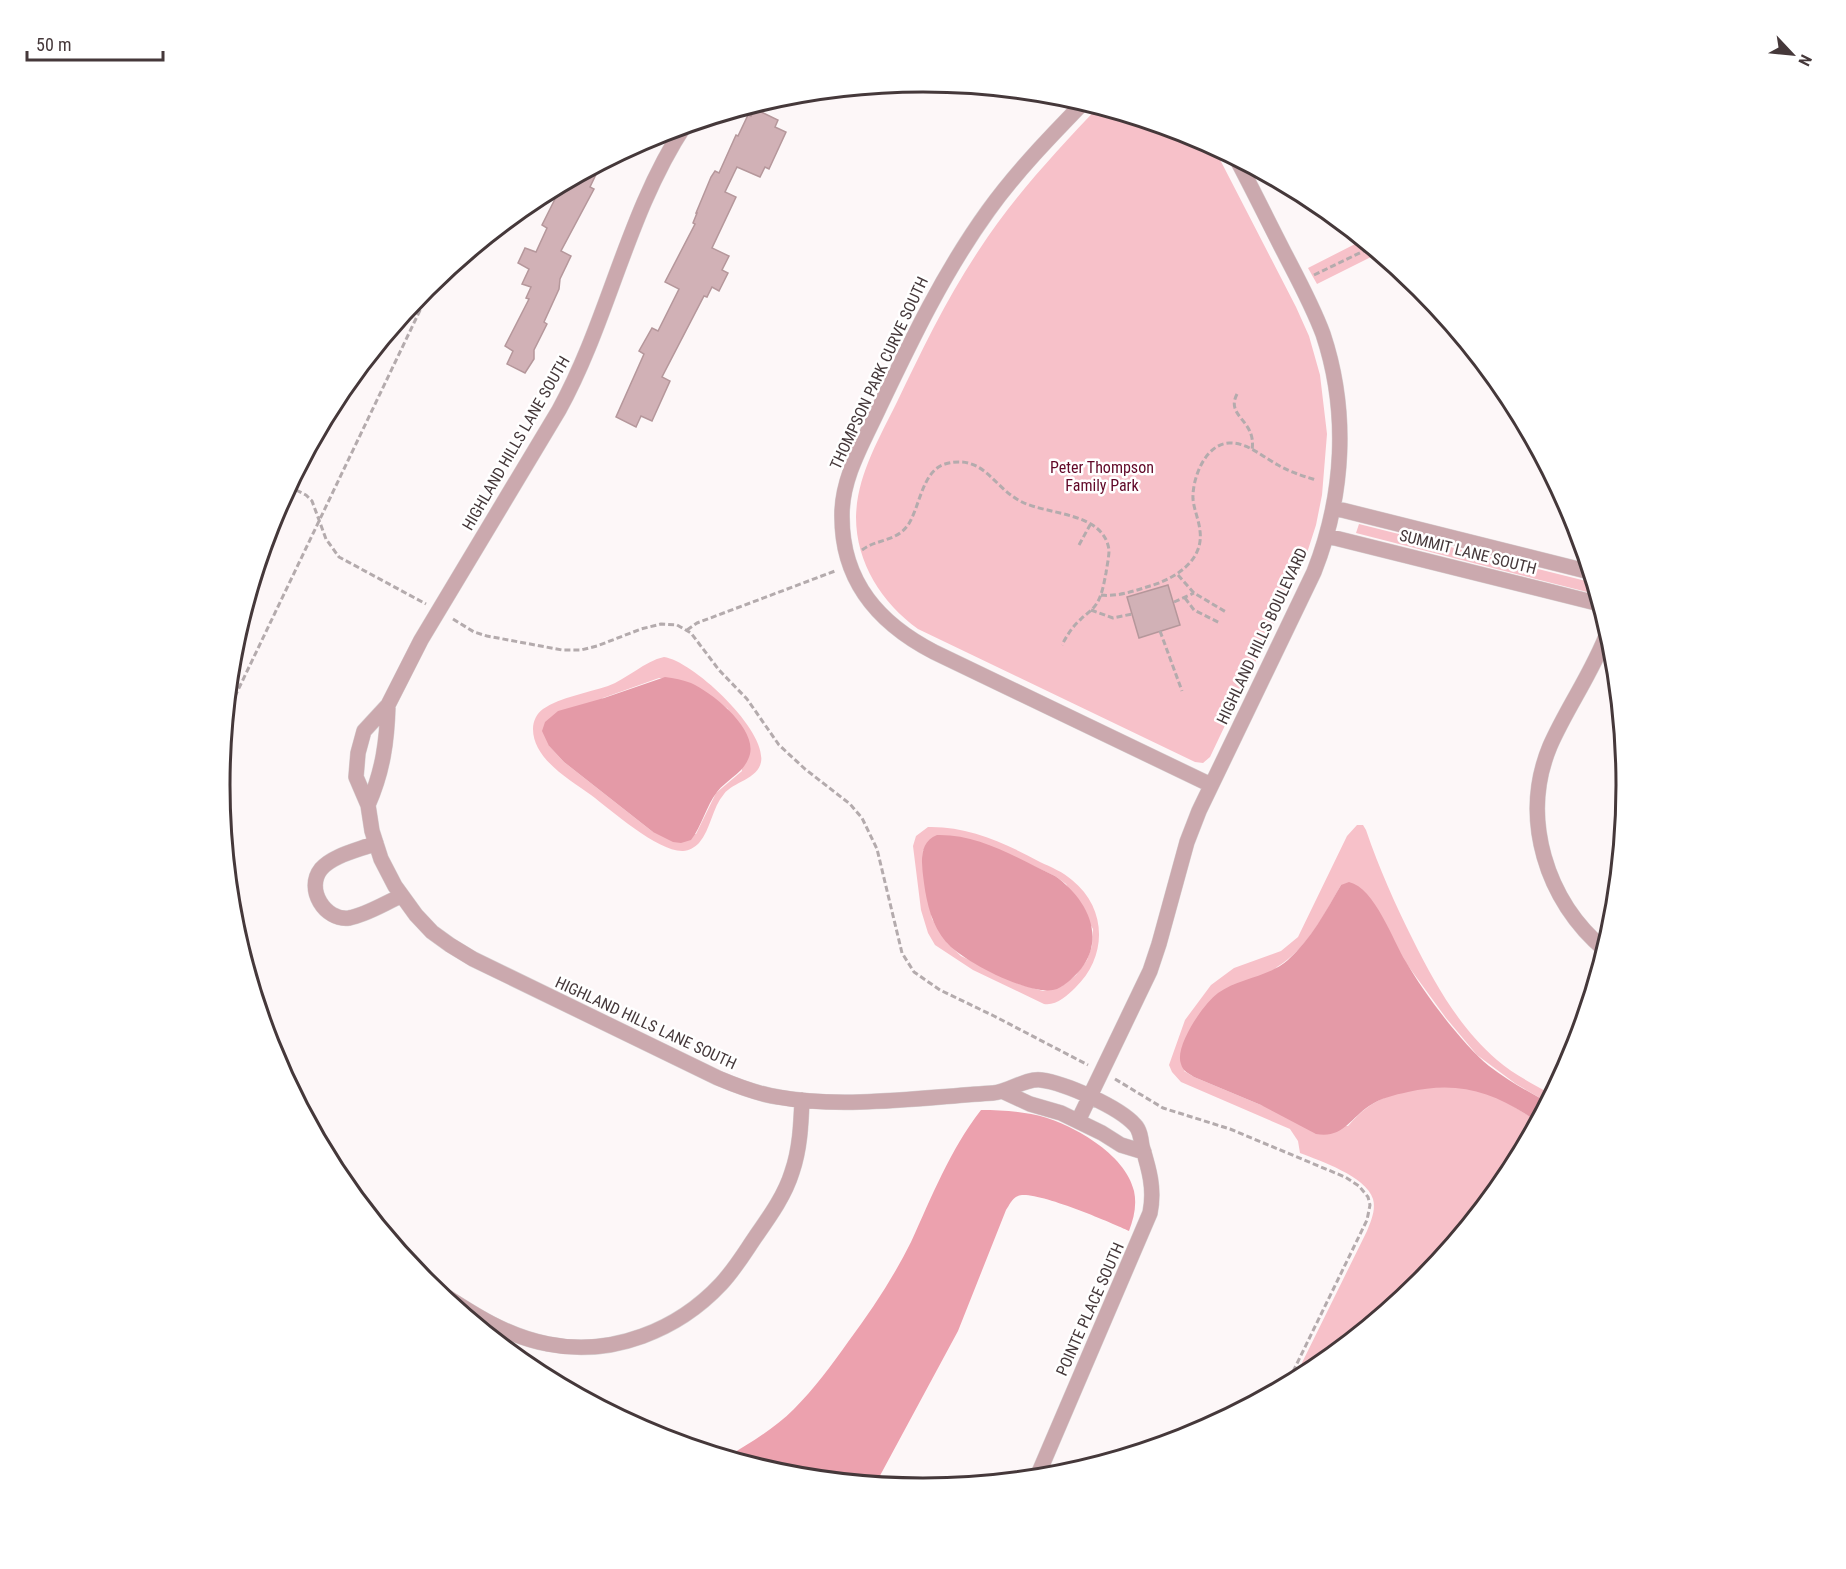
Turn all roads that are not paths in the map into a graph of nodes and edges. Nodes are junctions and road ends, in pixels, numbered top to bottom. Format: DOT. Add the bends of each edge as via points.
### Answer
graph roads {
  1 [pos="1077,109"];
  2 [pos="678,136"];
  3 [pos="1242,169"];
  4 [pos="1334,508"];
  5 [pos="1327,536"];
  6 [pos="1581,570"];
  7 [pos="1591,601"];
  8 [pos="1602,645"];
  9 [pos="388,705"];
  10 [pos="1211,784"];
  11 [pos="368,805"];
  12 [pos="376,843"];
  13 [pos="401,896"];
  14 [pos="1597,942"];
  15 [pos="1004,1092"];
  16 [pos="1090,1096"];
  17 [pos="802,1100"];
  18 [pos="1078,1121"];
  19 [pos="1144,1152"];
  20 [pos="475,1313"];
  21 [pos="1041,1467"];
  1 -- 10 [label="street, THOMPSON PARK CURVE SOUTH" via="989,209 941,283 850,471 842,511 844,539 869,601 907,637"];
  2 -- 9 [label="street, HIGHLAND HILLS LANE SOUTH" via="639,213 572,386 421,640"];
  3 -- 4 [label="street, HIGHLAND HILLS BOULEVARD" via="1300,282 1331,360 1340,449"];
  4 -- 5 [label="street, HIGHLAND HILLS BOULEVARD"];
  4 -- 6 [label="street, SUMMIT LANE SOUTH"];
  5 -- 7 [label="street, SUMMIT LANE SOUTH"];
  5 -- 10 [label="street, HIGHLAND HILLS BOULEVARD" via="1304,594"];
  8 -- 14 [label="street" via="1549,749 1538,801 1541,850 1553,885 1575,920"];
  9 -- 11 [label="street, HIGHLAND HILLS LANE SOUTH" via="383,758"];
  9 -- 11 [label="street, HIGHLAND HILLS LANE SOUTH" via="364,731 360,744 356,777"];
  10 -- 16 [label="street, HIGHLAND HILLS BOULEVARD" via="1187,842 1150,971"];
  11 -- 12 [label="street, HIGHLAND HILLS LANE SOUTH"];
  12 -- 13 [label="street, HIGHLAND HILLS LANE SOUTH"];
  12 -- 13 [label="street" via="322,868 316,882 318,899 331,913 345,918"];
  13 -- 17 [label="street, HIGHLAND HILLS LANE SOUTH" via="432,932 473,959 718,1078 765,1095"];
  15 -- 16 [label="street, HIGHLAND HILLS LANE SOUTH" via="1035,1080"];
  15 -- 17 [label="street, HIGHLAND HILLS LANE SOUTH" via="860,1101"];
  15 -- 18 [label="street, HIGHLAND HILLS LANE SOUTH"];
  16 -- 18 [label="street, HIGHLAND HILLS BOULEVARD"];
  16 -- 19 [label="street, POINTE PLACE SOUTH" via="1137,1127"];
  17 -- 20 [label="street" via="795,1162 786,1187 734,1269 696,1308 640,1337 609,1345 570,1347 523,1337"];
  18 -- 19 [label="street" via="1121,1145"];
  19 -- 21 [label="street, POINTE PLACE SOUTH" via="1153,1192 1148,1220"];
}
